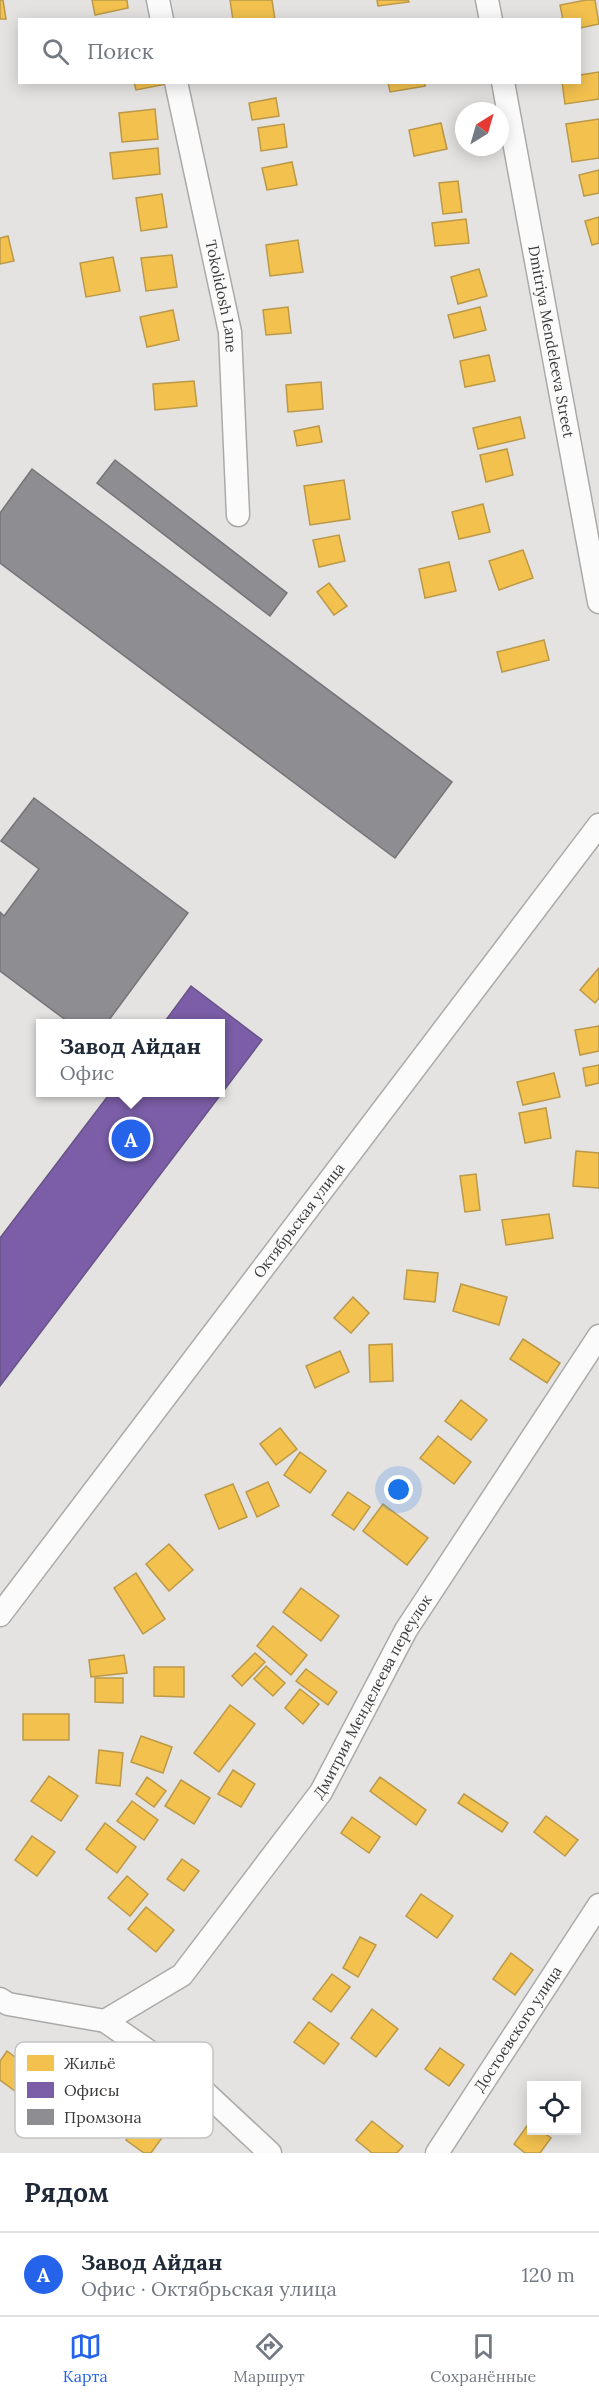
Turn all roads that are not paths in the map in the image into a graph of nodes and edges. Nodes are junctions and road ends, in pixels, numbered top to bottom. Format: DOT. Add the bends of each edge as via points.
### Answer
graph roads {
  1 [pos="158,0"];
  2 [pos="488,0"];
  3 [pos="162,18"];
  4 [pos="491,18"];
  5 [pos="176,84"];
  6 [pos="503,84"];
  7 [pos="238,515"];
  8 [pos="599,602"];
  9 [pos="599,825"];
  10 [pos="599,1336"];
  11 [pos="0,1616"];
  12 [pos="599,1905"];
  13 [pos="3,2005"];
  14 [pos="105,2020"];
  15 [pos="136,2042"];
  16 [pos="213,2100"];
  17 [pos="270,2153"];
  18 [pos="437,2153"];
  1 -- 3 [label="street"];
  2 -- 4 [label="street"];
  5 -- 7 [label="street, Tokolidosh Lane" via="230,332"];
  6 -- 8 [label="street, Dmitriya Mendeleeva Street"];
  9 -- 11 [label="street, Октябрьская улица"];
  10 -- 14 [label="street, Дмитрия Менделеева переулок" via="406,1630 321,1792 182,1975"];
  12 -- 18 [label="street, Достоевского улица"];
  13 -- 14 [label="street"];
  14 -- 15 [label="street"];
  16 -- 17 [label="street"];
}
